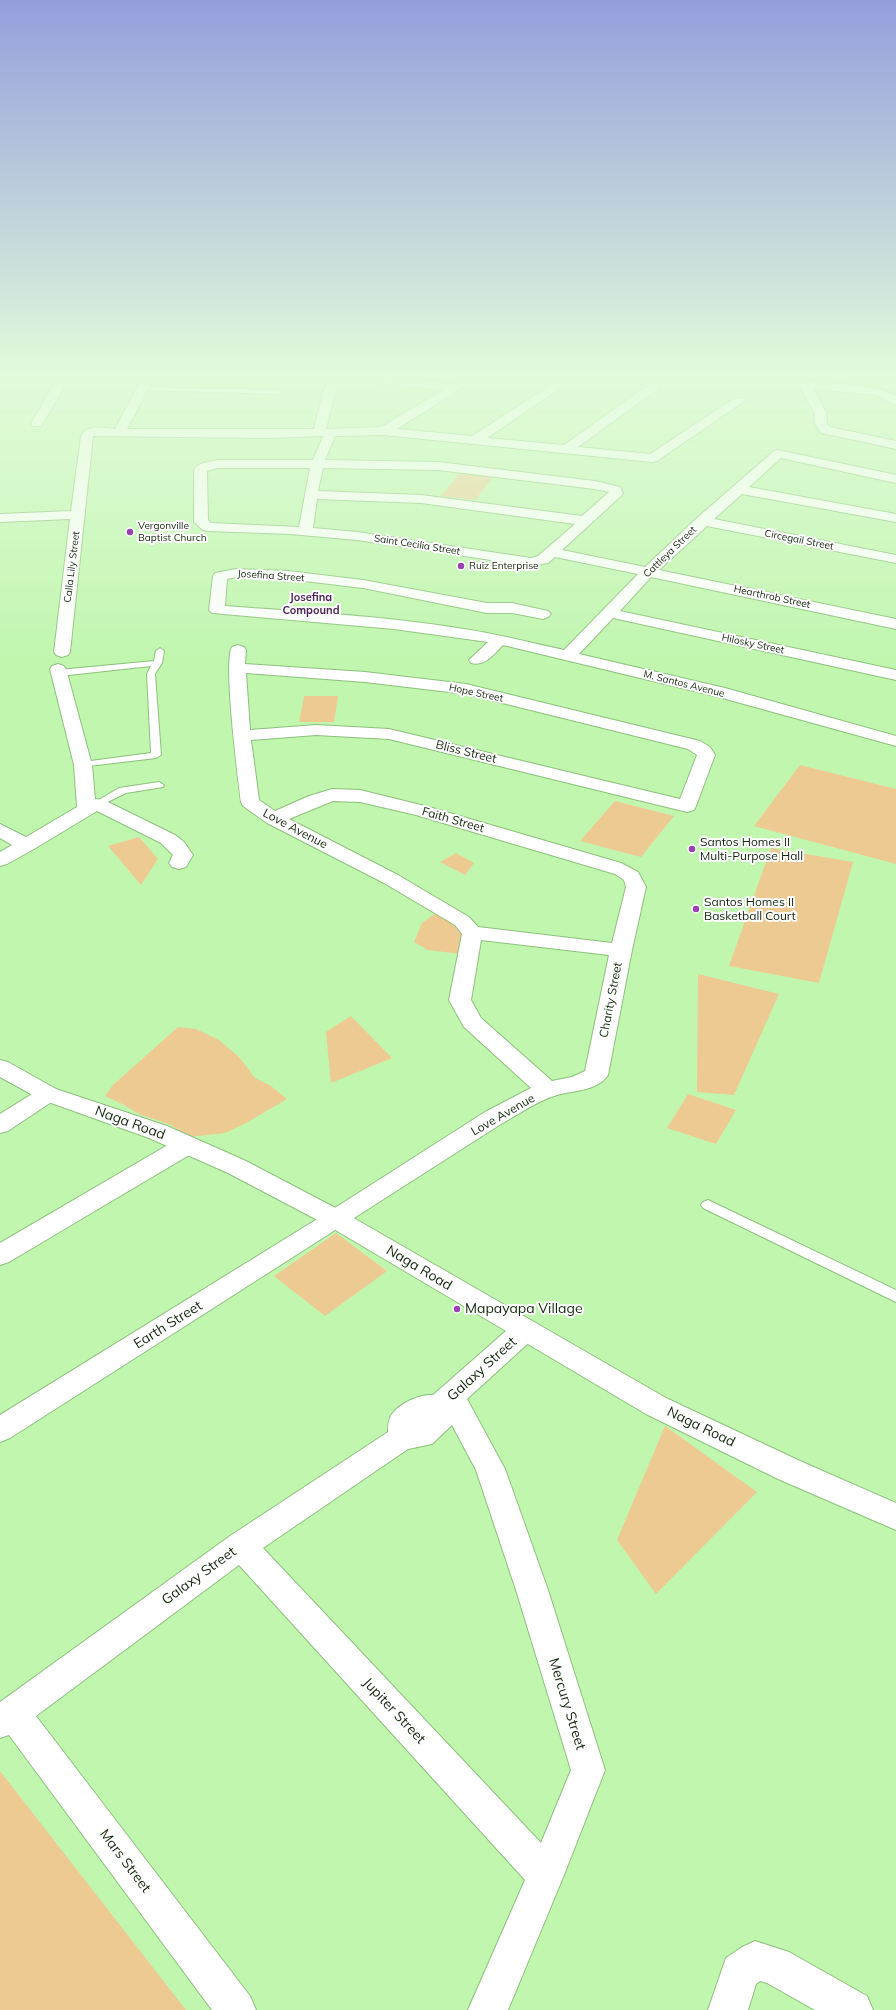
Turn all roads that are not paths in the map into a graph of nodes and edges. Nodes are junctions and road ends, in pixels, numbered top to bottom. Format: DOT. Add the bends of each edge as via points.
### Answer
graph roads {
  1 [pos="84,472"];
  2 [pos="200,472"];
  3 [pos="316,472"];
  4 [pos="486,472"];
  5 [pos="758,472"];
  6 [pos="862,472"];
  7 [pos="896,479"];
  8 [pos="738,489"];
  9 [pos="312,495"];
  10 [pos="78,516"];
  11 [pos="0,518"];
  12 [pos="896,518"];
  13 [pos="586,521"];
  14 [pos="702,521"];
  15 [pos="304,532"];
  16 [pos="552,552"];
  17 [pos="896,559"];
  18 [pos="649,571"];
  19 [pos="487,608"];
  20 [pos="610,613"];
  21 [pos="543,614"];
  22 [pos="896,624"];
  23 [pos="464,633"];
  24 [pos="500,640"];
  25 [pos="160,650"];
  26 [pos="238,650"];
  27 [pos="568,656"];
  28 [pos="477,660"];
  29 [pos="158,663"];
  30 [pos="60,665"];
  31 [pos="237,668"];
  32 [pos="461,675"];
  33 [pos="896,675"];
  34 [pos="447,686"];
  35 [pos="242,736"];
  36 [pos="896,741"];
  37 [pos="83,765"];
  38 [pos="158,784"];
  39 [pos="687,806"];
  40 [pos="92,807"];
  41 [pos="274,819"];
  42 [pos="0,830"];
  43 [pos="27,845"];
  44 [pos="0,860"];
  45 [pos="179,863"];
  46 [pos="631,875"];
  47 [pos="472,933"];
  48 [pos="621,950"];
  49 [pos="0,1067"];
  50 [pos="547,1090"];
  51 [pos="48,1094"];
  52 [pos="0,1125"];
  53 [pos="187,1145"];
  54 [pos="708,1205"];
  55 [pos="336,1219"];
  56 [pos="0,1255"];
  57 [pos="896,1296"];
  58 [pos="525,1330"];
  59 [pos="445,1402"];
  60 [pos="0,1430"];
  61 [pos="896,1517"];
  62 [pos="241,1546"];
  63 [pos="6,1717"];
  64 [pos="546,1875"];
  65 [pos="236,2010"];
  66 [pos="488,2010"];
  67 [pos="728,2010"];
  68 [pos="853,2010"];
  1 -- 10 [label="street, Calla Lily Street"];
  2 -- 15 [label="street, Saint Cecilia Street" via="201,522 204,525 220,529"];
  3 -- 9 [label="street"];
  4 -- 13 [label="street, Saint Cecilia Street" via="596,485 615,490 616,493"];
  5 -- 8 [label="street, Cattleya Street"];
  6 -- 7 [label="street, Cattleya Street"];
  8 -- 12 [label="street"];
  8 -- 14 [label="street, Cattleya Street"];
  9 -- 13 [label="street" via="421,499"];
  9 -- 15 [label="street"];
  10 -- 11 [label="street"];
  10 -- 30 [label="street, Calla Lily Street"];
  13 -- 16 [label="street, Saint Cecilia Street"];
  14 -- 17 [label="street, Circegail Street"];
  14 -- 18 [label="street, Cattleya Street"];
  15 -- 16 [label="street, Saint Cecilia Street" via="402,542 514,561 544,560"];
  16 -- 18 [label="street"];
  18 -- 20 [label="street, Cattleya Street"];
  18 -- 22 [label="street, Hearthrob Street"];
  19 -- 21 [label="street, Josefina Street" via="512,608"];
  19 -- 23 [label="street"];
  19 -- 23 [label="street, Josefina Street" via="362,584 288,575 236,573 220,576 217,610"];
  20 -- 27 [label="street, Cattleya Street"];
  20 -- 33 [label="street, Hilosky Street"];
  23 -- 24 [label="street, Josefina Street"];
  24 -- 27 [label="street, M. Santos Avenue"];
  24 -- 28 [label="street"];
  25 -- 29 [label="lane"];
  26 -- 31 [label="street, Love Avenue"];
  27 -- 36 [label="street, M. Santos Avenue" via="719,692"];
  29 -- 30 [label="lane"];
  29 -- 37 [label="lane" via="151,674 156,755"];
  30 -- 37 [label="street"];
  31 -- 34 [label="street, Hope Street"];
  31 -- 35 [label="street, Love Avenue"];
  32 -- 34 [label="street"];
  34 -- 39 [label="street, Hope Street" via="694,745 706,755"];
  35 -- 39 [label="street, Bliss Street" via="316,730 389,734"];
  35 -- 41 [label="street, Love Avenue" via="250,802"];
  37 -- 40 [label="street"];
  38 -- 40 [label="lane" via="123,790"];
  40 -- 43 [label="street"];
  40 -- 45 [label="street" via="133,822 177,846 183,855"];
  41 -- 46 [label="street, Faith Street" via="332,795 360,796 422,811 614,867"];
  41 -- 47 [label="street, Love Avenue" via="391,879 462,921"];
  42 -- 43 [label="street"];
  43 -- 44 [label="street"];
  46 -- 48 [label="street, Charity Street" via="636,887"];
  47 -- 48 [label="street"];
  47 -- 50 [label="street, Love Avenue" via="460,1000 472,1022"];
  48 -- 50 [label="street, Charity Street" via="596,1075 577,1084"];
  49 -- 51 [label="street, Naga Road"];
  50 -- 55 [label="street, Love Avenue" via="493,1118"];
  51 -- 52 [label="street"];
  51 -- 53 [label="street, Naga Road" via="158,1132"];
  53 -- 55 [label="street, Naga Road" via="237,1167"];
  53 -- 56 [label="street"];
  54 -- 57 [label="lane"];
  55 -- 58 [label="street, Naga Road"];
  55 -- 60 [label="street, Earth Street"];
  58 -- 59 [label="street, Galaxy Street"];
  58 -- 61 [label="street, Naga Road" via="656,1406 789,1470"];
  59 -- 62 [label="street, Galaxy Street" via="440,1420 422,1436 402,1438"];
  59 -- 64 [label="street, Mercury Street" via="490,1469 532,1590 588,1770"];
  62 -- 63 [label="street, Galaxy Street"];
  62 -- 64 [label="street, Jupiter Street"];
  63 -- 65 [label="street, Mars Street"];
  64 -- 66 [label="street, Mercury Street"];
  67 -- 68 [label="street" via="740,1972 755,1960 775,1966"];
}
